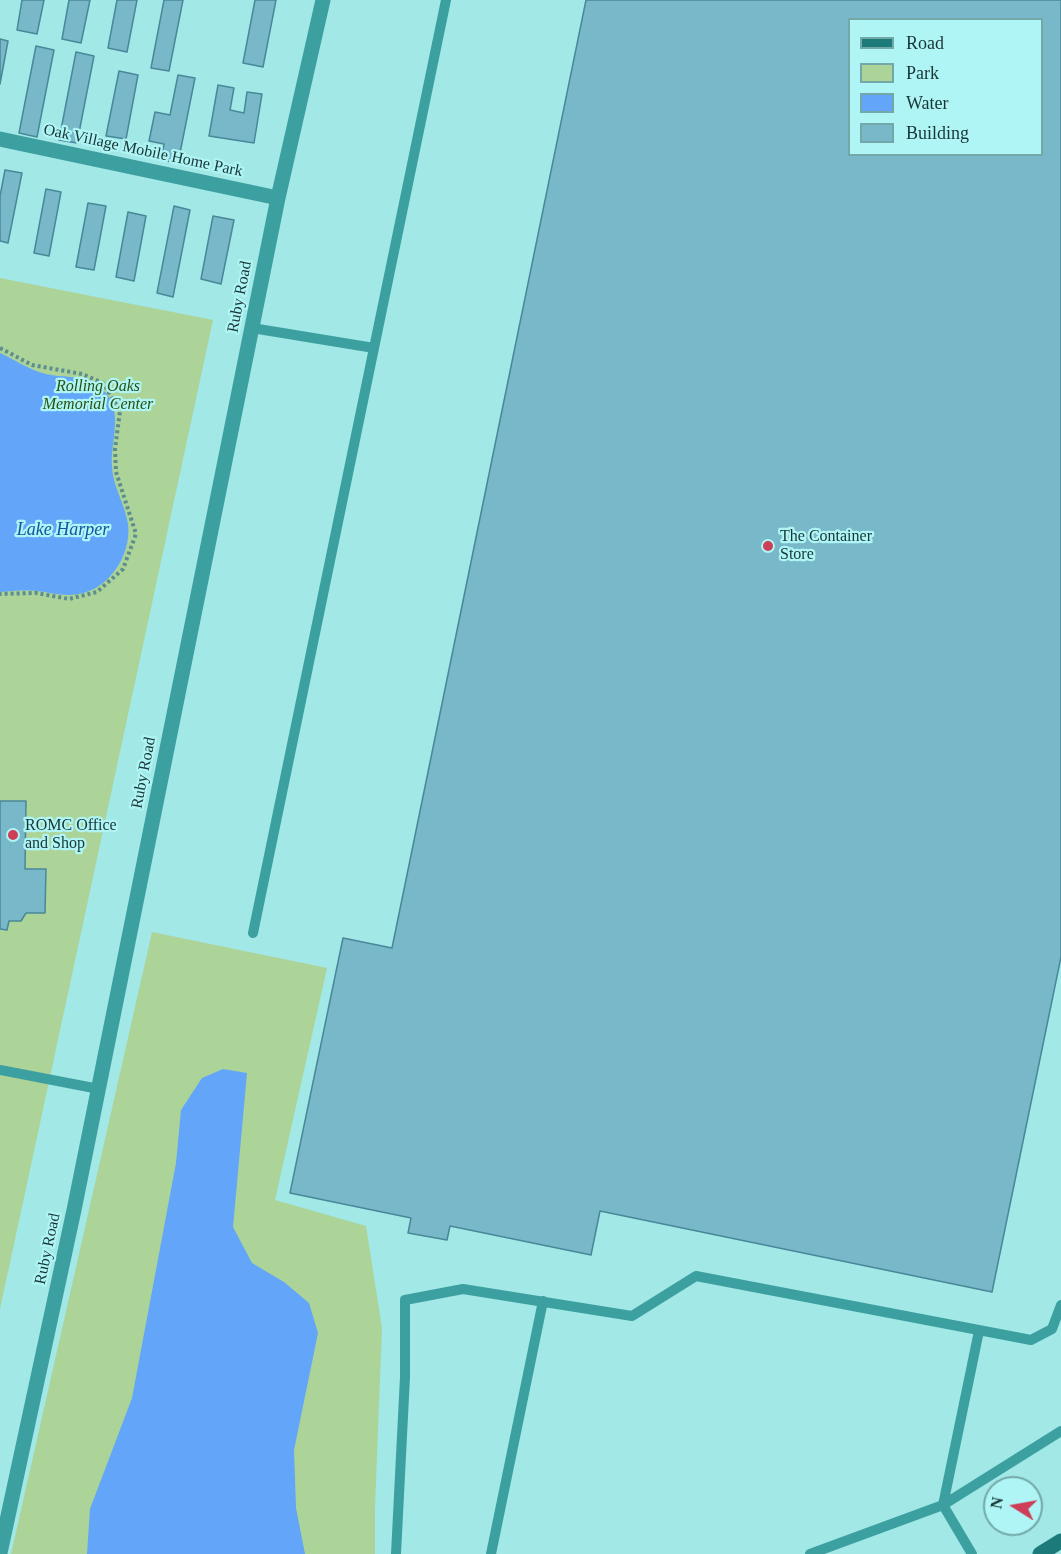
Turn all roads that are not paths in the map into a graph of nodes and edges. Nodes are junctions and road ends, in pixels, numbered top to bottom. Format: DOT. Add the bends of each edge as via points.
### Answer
graph roads {
  1 [pos="323,0"];
  2 [pos="446,0"];
  3 [pos="0,139"];
  4 [pos="278,198"];
  5 [pos="252,328"];
  6 [pos="374,348"];
  7 [pos="253,933"];
  8 [pos="0,1070"];
  9 [pos="99,1089"];
  10 [pos="543,1301"];
  11 [pos="1061,1305"];
  12 [pos="979,1331"];
  13 [pos="1061,1431"];
  14 [pos="943,1505"];
  15 [pos="1061,1541"];
  16 [pos="0,1553"];
  17 [pos="396,1554"];
  18 [pos="491,1554"];
  19 [pos="810,1554"];
  20 [pos="972,1554"];
  21 [pos="1040,1554"];
  1 -- 4 [label="street, Ruby Road"];
  2 -- 6 [label="lane"];
  3 -- 4 [label="street, Oak Village Mobile Home Park"];
  4 -- 5 [label="street, Ruby Road"];
  5 -- 6 [label="lane"];
  5 -- 9 [label="street, Ruby Road"];
  6 -- 7 [label="lane"];
  8 -- 9 [label="lane"];
  9 -- 16 [label="street, Ruby Road"];
  10 -- 12 [label="lane" via="632,1316 696,1276"];
  10 -- 17 [label="lane" via="463,1288 405,1300"];
  10 -- 18 [label="lane"];
  11 -- 12 [label="lane" via="1052,1329 1030,1340"];
  12 -- 14 [label="lane"];
  13 -- 14 [label="lane"];
  14 -- 19 [label="lane"];
  14 -- 20 [label="lane"];
  15 -- 21 [label="main road"];
}
